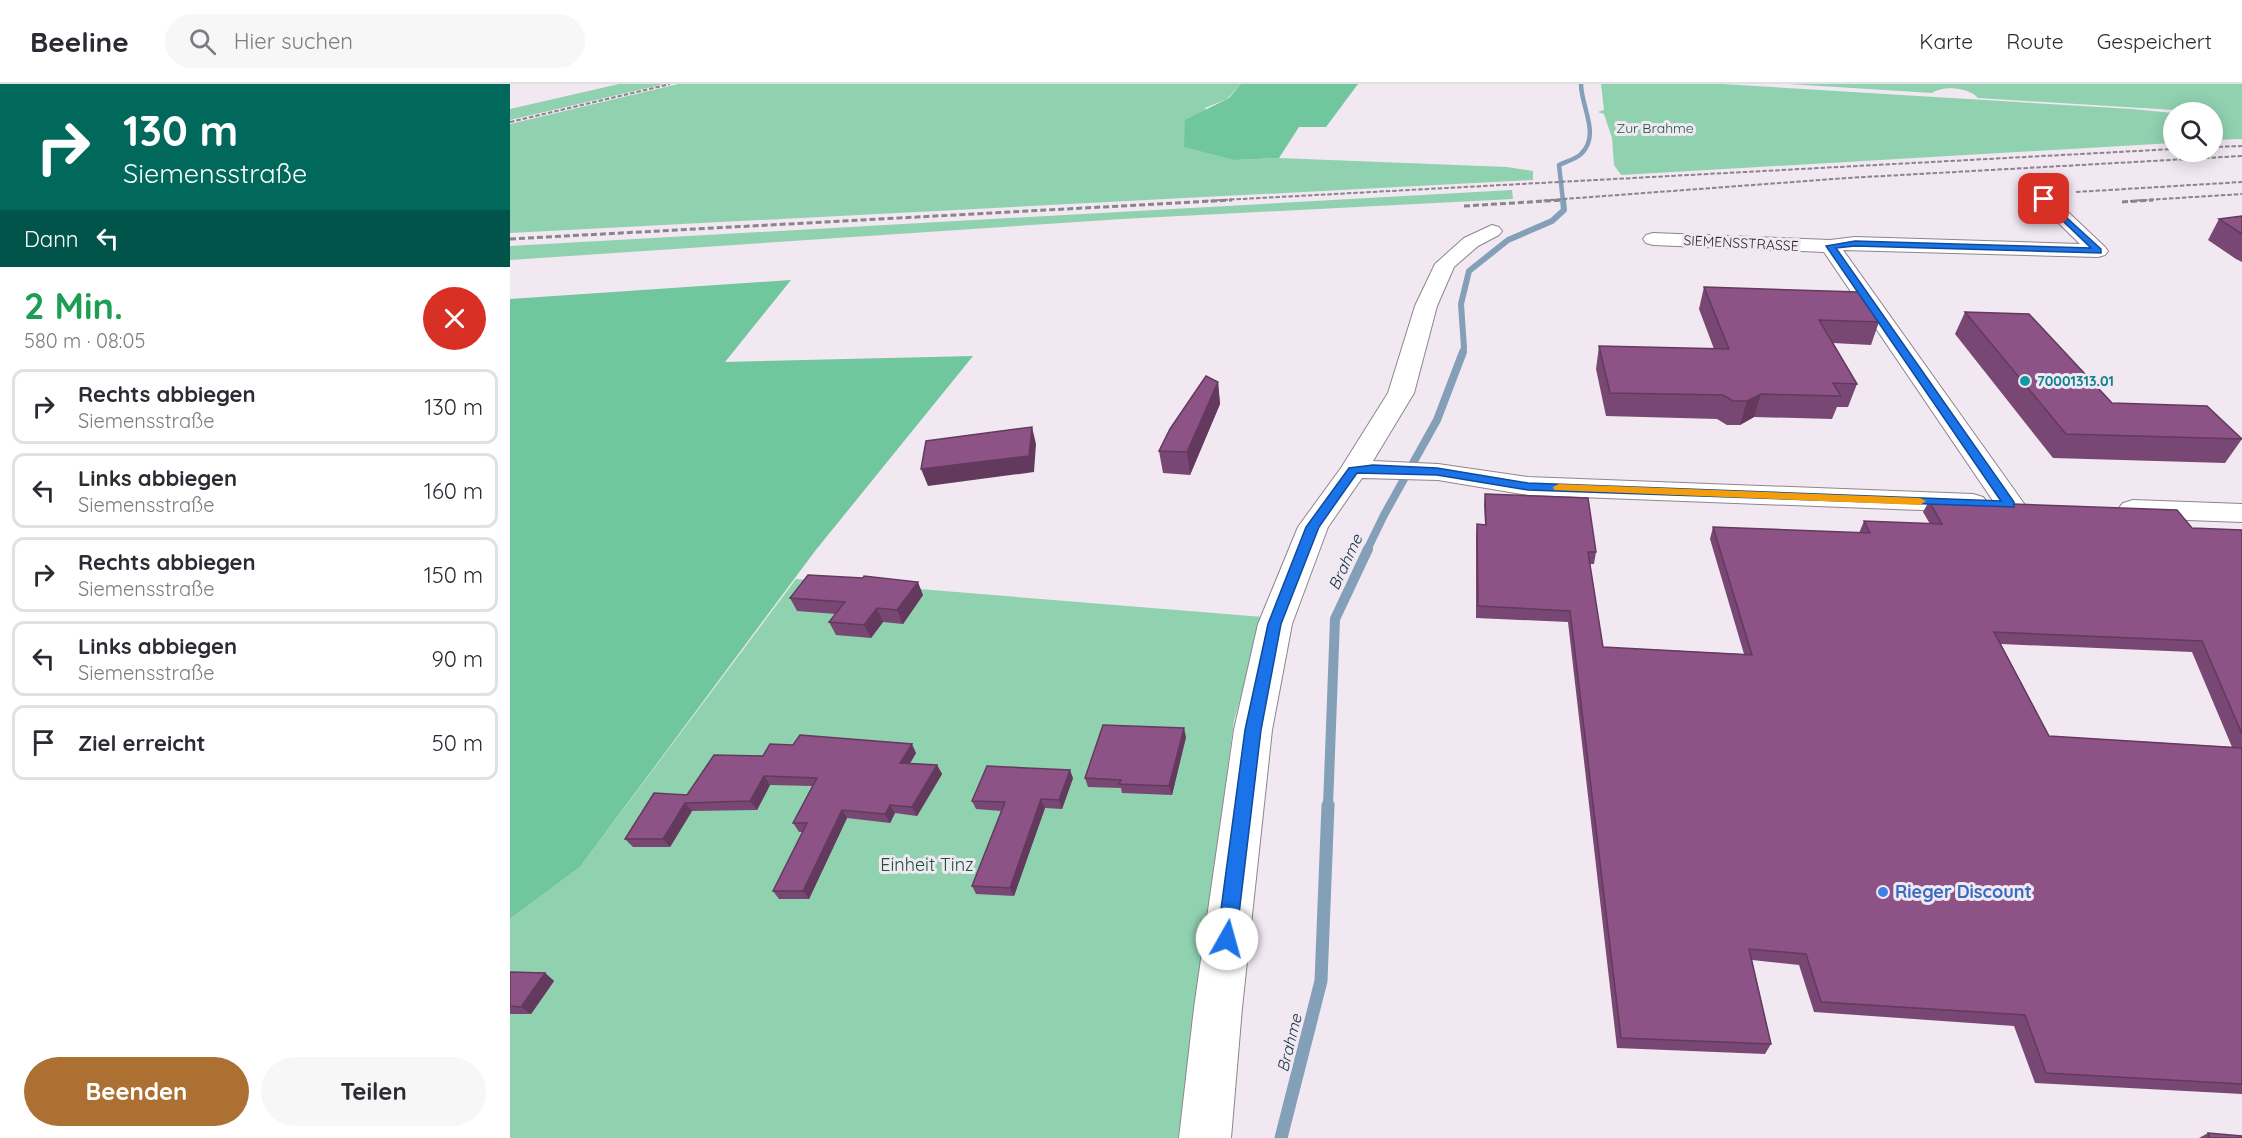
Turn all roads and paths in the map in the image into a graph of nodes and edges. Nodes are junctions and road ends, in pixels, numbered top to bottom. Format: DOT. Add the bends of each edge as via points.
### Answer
graph roads {
  1 [pos="2044,199"];
  2 [pos="1492,231"];
  3 [pos="1653,239"];
  4 [pos="1830,246"];
  5 [pos="1363,469"];
  6 [pos="2103,508"];
  7 [pos="2242,513"];
  8 [pos="1205,1138"];
  1 -- 4 [label="street, SIEMENSSTRASSE" via="2098,251 1855,243"];
  2 -- 5 [label="street" via="1471,242 1445,264 1426,306 1401,393"];
  3 -- 4 [label="street, SIEMENSSTRASSE"];
  4 -- 5 [label="street" via="2021,505 1528,486 1437,472"];
  5 -- 8 [label="street" via="1312,527 1275,624 1253,730"];
  6 -- 7 [label="street"];
}
